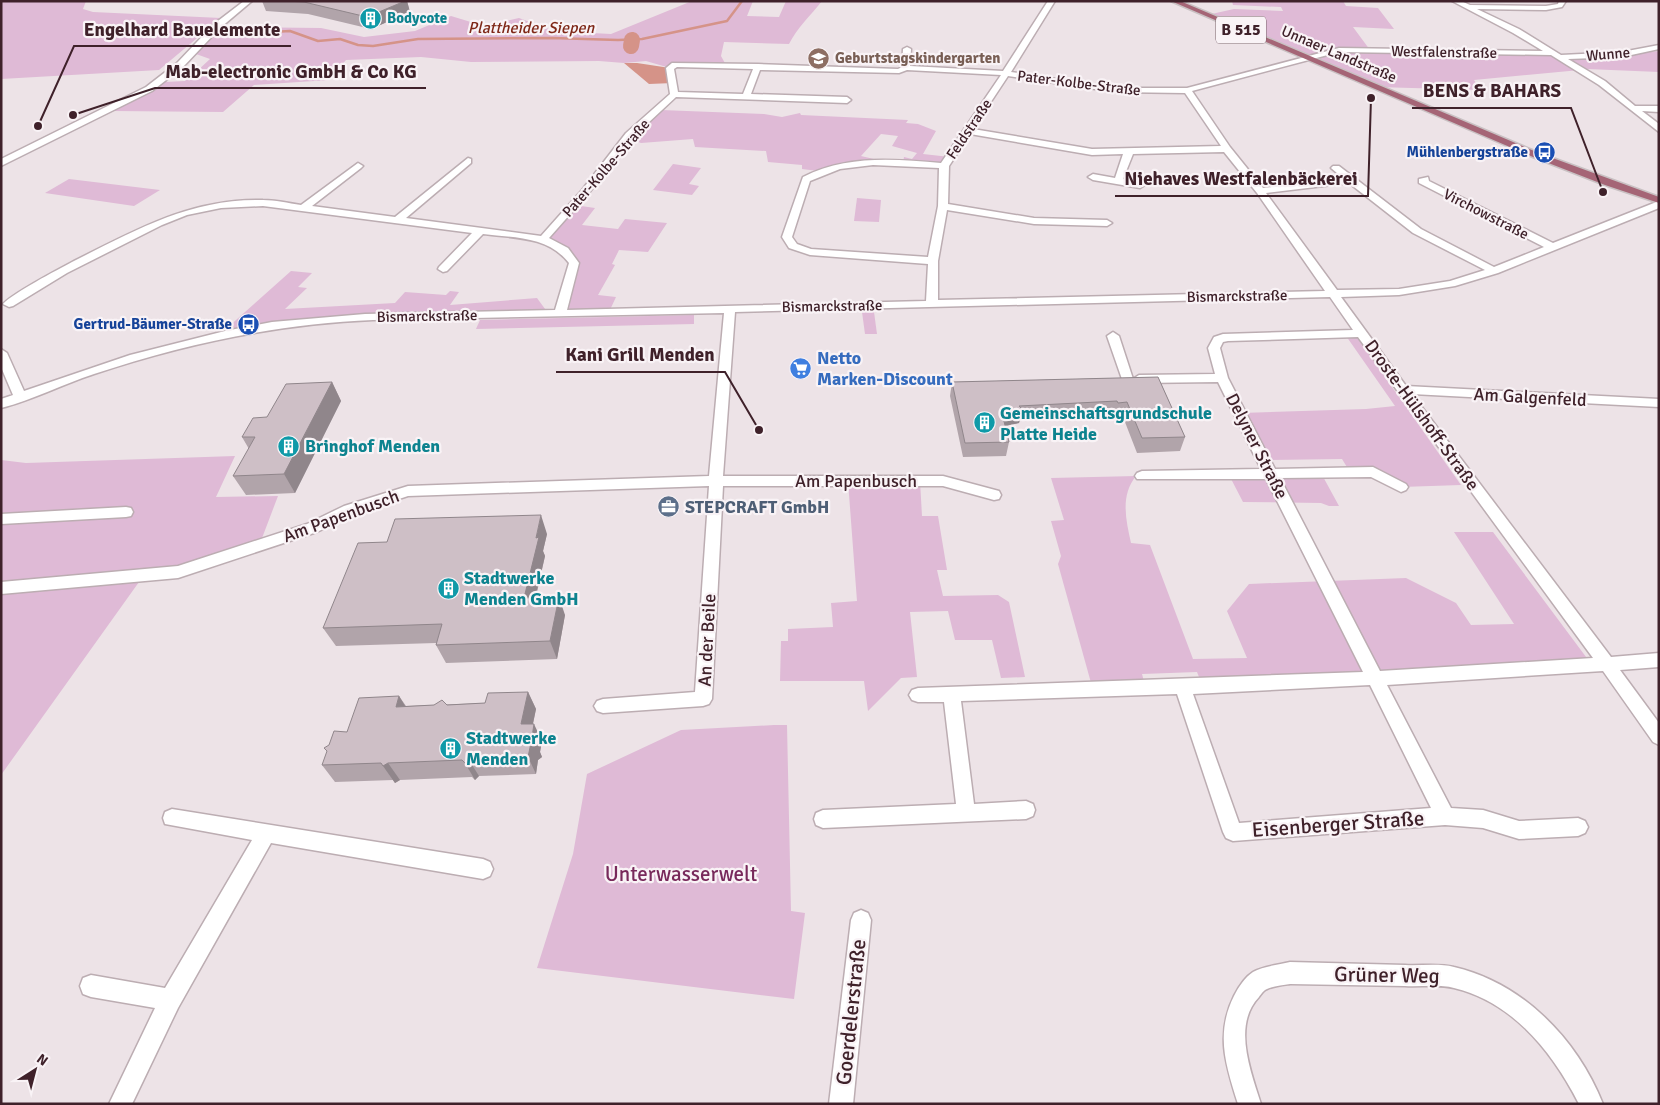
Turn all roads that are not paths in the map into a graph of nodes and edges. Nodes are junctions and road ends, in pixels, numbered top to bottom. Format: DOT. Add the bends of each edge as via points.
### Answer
graph roads {
  1 [pos="249,1"];
  2 [pos="1052,1"];
  3 [pos="1174,1"];
  4 [pos="1455,1"];
  5 [pos="1563,1"];
  6 [pos="1465,7"];
  7 [pos="1659,47"];
  8 [pos="907,49"];
  9 [pos="1554,55"];
  10 [pos="1308,58"];
  11 [pos="758,66"];
  12 [pos="906,68"];
  13 [pos="1005,73"];
  14 [pos="1187,90"];
  15 [pos="674,94"];
  16 [pos="746,96"];
  17 [pos="847,100"];
  18 [pos="1632,108"];
  19 [pos="1659,109"];
  20 [pos="1659,129"];
  21 [pos="968,131"];
  22 [pos="1227,149"];
  23 [pos="1129,151"];
  24 [pos="468,160"];
  25 [pos="1,163"];
  26 [pos="358,166"];
  27 [pos="944,166"];
  28 [pos="1336,168"];
  29 [pos="1093,177"];
  30 [pos="1424,179"];
  31 [pos="1352,180"];
  32 [pos="1118,181"];
  33 [pos="1140,185"];
  34 [pos="1260,191"];
  35 [pos="1659,200"];
  36 [pos="1659,204"];
  37 [pos="942,206"];
  38 [pos="302,208"];
  39 [pos="398,220"];
  40 [pos="1107,223"];
  41 [pos="481,230"];
  42 [pos="543,239"];
  43 [pos="1553,247"];
  44 [pos="933,261"];
  45 [pos="443,269"];
  46 [pos="1494,271"];
  47 [pos="1334,294"];
  48 [pos="932,304"];
  49 [pos="4,307"];
  50 [pos="730,308"];
  51 [pos="560,313"];
  52 [pos="1362,333"];
  53 [pos="1113,336"];
  54 [pos="1,353"];
  55 [pos="1222,378"];
  56 [pos="1402,390"];
  57 [pos="20,396"];
  58 [pos="1659,403"];
  59 [pos="1,404"];
  60 [pos="1271,474"];
  61 [pos="1142,476"];
  62 [pos="716,481"];
  63 [pos="1401,487"];
  64 [pos="994,495"];
  65 [pos="126,512"];
  66 [pos="1,519"];
  67 [pos="1,588"];
  68 [pos="1659,660"];
  69 [pos="1607,664"];
  70 [pos="1376,680"];
  71 [pos="1183,688"];
  72 [pos="918,694"];
  73 [pos="952,694"];
  74 [pos="603,706"];
  75 [pos="1659,737"];
  76 [pos="1026,810"];
  77 [pos="966,813"];
  78 [pos="1445,816"];
  79 [pos="172,818"];
  80 [pos="823,819"];
  81 [pos="1578,826"];
  82 [pos="268,833"];
  83 [pos="483,868"];
  84 [pos="861,920"];
  85 [pos="91,986"];
  86 [pos="170,1000"];
  87 [pos="120,1104"];
  88 [pos="841,1104"];
  89 [pos="1250,1104"];
  90 [pos="1592,1104"];
  1 -- 25 [label="street" via="216,26 180,66 149,89"];
  2 -- 13 [label="street, Feldstraße"];
  3 -- 10 [label="main road, Unnaer Landstraße / B 515"];
  4 -- 6 [label="street"];
  5 -- 6 [label="street" via="1560,6 1546,8"];
  6 -- 9 [label="street" via="1516,31"];
  7 -- 9 [label="street, Wunne" via="1608,55"];
  8 -- 12 [label="street"];
  9 -- 10 [label="street, Westfalenstraße" via="1339,50"];
  9 -- 18 [label="street" via="1602,83"];
  10 -- 14 [label="street, Pater-Kolbe-Straße"];
  10 -- 35 [label="main road, Unnaer Landstraße / B 515" via="1536,155"];
  11 -- 12 [label="street, Pater-Kolbe-Straße" via="899,71"];
  11 -- 15 [label="street, Pater-Kolbe-Straße" via="675,65 670,68"];
  11 -- 16 [label="street"];
  12 -- 13 [label="street, Pater-Kolbe-Straße"];
  13 -- 14 [label="street, Pater-Kolbe-Straße" via="1115,90"];
  13 -- 21 [label="street, Feldstraße"];
  14 -- 22 [label="street, Droste-Hülshoff-Straße"];
  15 -- 16 [label="street"];
  15 -- 42 [label="street, Pater-Kolbe-Straße" via="625,141"];
  16 -- 17 [label="street"];
  18 -- 19 [label="street"];
  18 -- 20 [label="street"];
  21 -- 23 [label="street" via="1092,152"];
  21 -- 27 [label="street, Feldstraße"];
  22 -- 23 [label="street"];
  22 -- 34 [label="street, Droste-Hülshoff-Straße"];
  23 -- 32 [label="street"];
  24 -- 39 [label="street"];
  26 -- 38 [label="street"];
  27 -- 37 [label="street, Feldstraße"];
  27 -- 44 [label="street" via="862,163 818,171 806,179 787,237 792,246 810,252"];
  28 -- 31 [label="street"];
  29 -- 32 [label="street"];
  30 -- 43 [label="street, Virchowstraße" via="1422,181 1449,196"];
  31 -- 34 [label="street"];
  31 -- 46 [label="street" via="1417,231"];
  32 -- 33 [label="street"];
  34 -- 47 [label="street, Droste-Hülshoff-Straße"];
  36 -- 43 [label="street, Bismarckstraße"];
  37 -- 40 [label="street" via="1034,221"];
  37 -- 44 [label="street, Feldstraße"];
  38 -- 39 [label="street"];
  38 -- 49 [label="street" via="241,203 184,213 63,270"];
  39 -- 41 [label="street"];
  41 -- 42 [label="street"];
  41 -- 45 [label="street"];
  42 -- 51 [label="street" via="564,250 574,263"];
  43 -- 46 [label="street, Bismarckstraße"];
  44 -- 48 [label="street, Feldstraße"];
  46 -- 47 [label="street, Bismarckstraße" via="1451,284 1399,292"];
  47 -- 48 [label="street, Bismarckstraße"];
  47 -- 52 [label="street, Droste-Hülshoff-Straße"];
  48 -- 50 [label="street, Bismarckstraße"];
  50 -- 51 [label="street, Bismarckstraße"];
  50 -- 62 [label="street"];
  51 -- 57 [label="street, Bismarckstraße" via="364,317 282,325 143,355"];
  52 -- 55 [label="street, Delyner Straße" via="1227,337 1218,340 1214,348"];
  52 -- 56 [label="street, Droste-Hülshoff-Straße"];
  53 -- 55 [label="street" via="1122,379"];
  54 -- 57 [label="street"];
  55 -- 60 [label="street, Delyner Straße"];
  56 -- 58 [label="street, Am Galgenfeld"];
  56 -- 69 [label="street, Droste-Hülshoff-Straße"];
  57 -- 59 [label="street, Bismarckstraße"];
  60 -- 61 [label="street"];
  60 -- 63 [label="street" via="1373,472"];
  60 -- 70 [label="street, Delyner Straße"];
  62 -- 64 [label="street, Am Papenbusch" via="943,481"];
  62 -- 67 [label="street, Am Papenbusch" via="408,491 349,510 312,528 178,572"];
  62 -- 74 [label="street, An der Beile" via="703,699"];
  65 -- 66 [label="street"];
  68 -- 69 [label="street"];
  69 -- 70 [label="street"];
  69 -- 75 [label="street, Droste-Hülshoff-Straße"];
  70 -- 71 [label="street"];
  70 -- 78 [label="street, Eisenberger Straße"];
  71 -- 73 [label="street"];
  71 -- 78 [label="street, Eisenberger Straße" via="1233,832"];
  72 -- 73 [label="street"];
  73 -- 77 [label="street"];
  76 -- 77 [label="street"];
  77 -- 80 [label="street"];
  78 -- 81 [label="street, Eisenberger Straße" via="1483,818 1519,830"];
  79 -- 82 [label="street"];
  82 -- 83 [label="street"];
  82 -- 86 [label="street"];
  84 -- 88 [label="street, Goerdelerstraße"];
  85 -- 86 [label="street"];
  86 -- 87 [label="street"];
  89 -- 90 [label="street, Grüner Weg" via="1234,1042 1236,1015 1245,996 1260,980 1290,973 1453,977 1487,989 1514,1004 1558,1048 1578,1076"];
}
